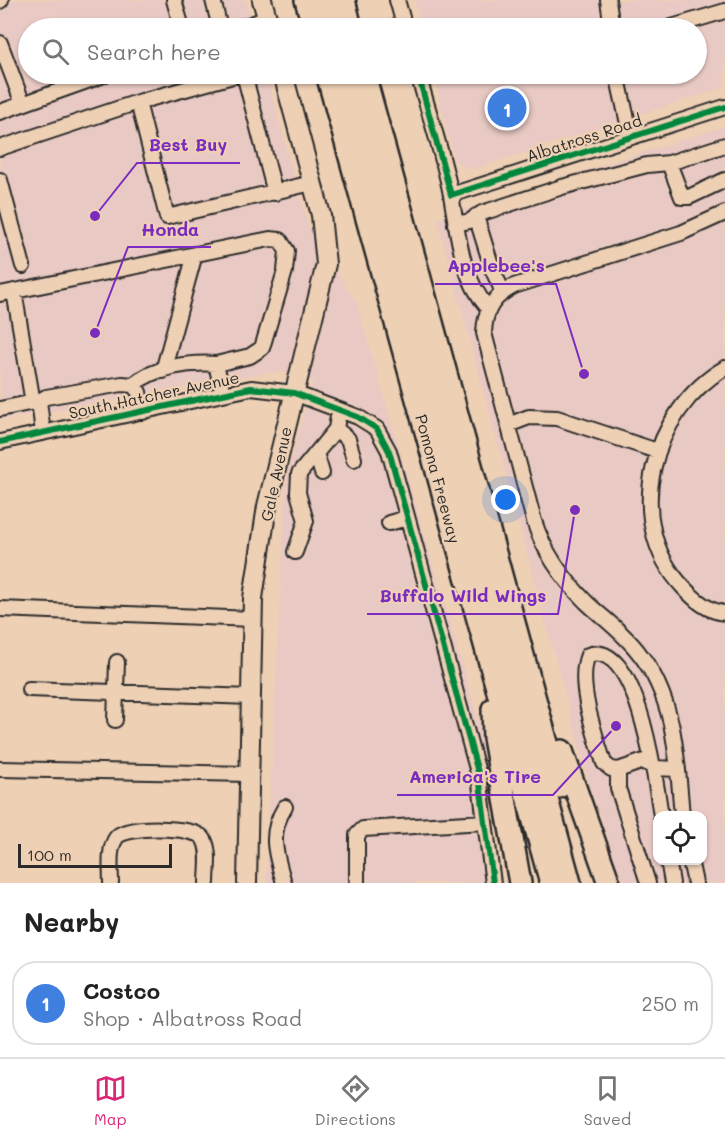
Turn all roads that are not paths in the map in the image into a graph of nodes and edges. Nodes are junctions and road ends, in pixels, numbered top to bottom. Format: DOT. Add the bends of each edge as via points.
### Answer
graph roads {
  1 [pos="174,0"];
  2 [pos="213,0"];
  3 [pos="262,0"];
  4 [pos="306,0"];
  5 [pos="320,0"];
  6 [pos="327,0"];
  7 [pos="344,0"];
  8 [pos="397,0"];
  9 [pos="608,0"];
  10 [pos="725,11"];
  11 [pos="179,18"];
  12 [pos="218,18"];
  13 [pos="267,18"];
  14 [pos="311,18"];
  15 [pos="325,18"];
  16 [pos="332,18"];
  17 [pos="348,18"];
  18 [pos="402,18"];
  19 [pos="611,18"];
  20 [pos="702,18"];
  21 [pos="0,43"];
  22 [pos="79,84"];
  23 [pos="205,84"];
  24 [pos="245,84"];
  25 [pos="286,84"];
  26 [pos="330,84"];
  27 [pos="343,84"];
  28 [pos="351,84"];
  29 [pos="367,84"];
  30 [pos="421,84"];
  31 [pos="620,84"];
  32 [pos="138,102"];
  33 [pos="22,104"];
  34 [pos="725,107"];
  35 [pos="0,112"];
  36 [pos="631,137"];
  37 [pos="725,145"];
  38 [pos="0,148"];
  39 [pos="669,163"];
  40 [pos="0,180"];
  41 [pos="725,180"];
  42 [pos="312,183"];
  43 [pos="275,193"];
  44 [pos="451,195"];
  45 [pos="725,213"];
  46 [pos="476,216"];
  47 [pos="455,224"];
  48 [pos="195,254"];
  49 [pos="23,266"];
  50 [pos="503,292"];
  51 [pos="7,293"];
  52 [pos="488,308"];
  53 [pos="216,364"];
  54 [pos="725,368"];
  55 [pos="164,370"];
  56 [pos="133,385"];
  57 [pos="294,393"];
  58 [pos="223,394"];
  59 [pos="36,402"];
  60 [pos="0,409"];
  61 [pos="339,410"];
  62 [pos="143,412"];
  63 [pos="508,425"];
  64 [pos="336,429"];
  65 [pos="43,433"];
  66 [pos="0,442"];
  67 [pos="657,451"];
  68 [pos="316,453"];
  69 [pos="354,459"];
  70 [pos="322,473"];
  71 [pos="407,518"];
  72 [pos="389,523"];
  73 [pos="295,552"];
  74 [pos="0,609"];
  75 [pos="725,613"];
  76 [pos="253,619"];
  77 [pos="515,619"];
  78 [pos="117,662"];
  79 [pos="492,678"];
  80 [pos="29,689"];
  81 [pos="116,692"];
  82 [pos="251,697"];
  83 [pos="115,720"];
  84 [pos="654,768"];
  85 [pos="0,769"];
  86 [pos="678,769"];
  87 [pos="618,770"];
  88 [pos="249,774"];
  89 [pos="285,807"];
  90 [pos="660,811"];
  91 [pos="682,811"];
  92 [pos="485,822"];
  93 [pos="669,865"];
  94 [pos="691,865"];
  95 [pos="111,883"];
  96 [pos="207,883"];
  97 [pos="247,883"];
  98 [pos="284,883"];
  99 [pos="357,883"];
  100 [pos="493,883"];
  101 [pos="520,883"];
  102 [pos="550,883"];
  103 [pos="562,883"];
  104 [pos="570,883"];
  105 [pos="584,883"];
  106 [pos="609,883"];
  107 [pos="648,883"];
  108 [pos="672,883"];
  109 [pos="695,883"];
  1 -- 11 [label="street"];
  2 -- 12 [label="street"];
  3 -- 13 [label="main road"];
  4 -- 14 [label="highway"];
  5 -- 15 [label="highway"];
  6 -- 16 [label="highway"];
  7 -- 17 [label="highway"];
  8 -- 18 [label="street"];
  9 -- 19 [label="street"];
  10 -- 20 [label="street"];
  21 -- 33 [label="street"];
  22 -- 33 [label="street"];
  23 -- 32 [label="street"];
  24 -- 43 [label="street"];
  25 -- 42 [label="main road, Gale Avenue"];
  26 -- 79 [label="highway, Pomona Freeway"];
  27 -- 103 [label="highway"];
  28 -- 104 [label="highway"];
  29 -- 77 [label="highway"];
  30 -- 44 [label="street"];
  31 -- 36 [label="street"];
  32 -- 38 [label="street"];
  32 -- 43 [label="street" via="167,217"];
  33 -- 35 [label="street"];
  34 -- 36 [label="street, Albatross Road"];
  36 -- 44 [label="street, Albatross Road"];
  37 -- 39 [label="street"];
  39 -- 41 [label="street" via="682,197"];
  39 -- 46 [label="street" via="573,184"];
  40 -- 49 [label="street"];
  42 -- 43 [label="street"];
  42 -- 57 [label="main road, Gale Avenue" via="321,215 326,264"];
  44 -- 47 [label="street"];
  45 -- 50 [label="street" via="681,232"];
  46 -- 47 [label="street"];
  46 -- 50 [label="street"];
  47 -- 52 [label="street" via="470,280"];
  48 -- 51 [label="street"];
  48 -- 53 [label="street" via="270,239 280,240 287,251 285,271 262,348 250,356"];
  48 -- 55 [label="street"];
  50 -- 52 [label="street"];
  51 -- 59 [label="street"];
  52 -- 63 [label="street" via="484,333"];
  53 -- 55 [label="street" via="197,363"];
  53 -- 58 [label="street"];
  54 -- 67 [label="street" via="690,395 670,422"];
  55 -- 56 [label="street" via="144,375"];
  56 -- 59 [label="street" via="46,397"];
  56 -- 62 [label="street" via="139,392"];
  57 -- 58 [label="street, South Hatcher Avenue" via="251,388"];
  57 -- 61 [label="street, South Hatcher Avenue"];
  57 -- 76 [label="main road, Gale Avenue" via="267,506"];
  58 -- 62 [label="street, South Hatcher Avenue"];
  59 -- 60 [label="street"];
  59 -- 65 [label="street"];
  61 -- 64 [label="street"];
  61 -- 71 [label="street, South Hatcher Avenue" via="377,429 389,451"];
  62 -- 65 [label="street, South Hatcher Avenue"];
  63 -- 67 [label="street" via="529,417 557,418"];
  63 -- 86 [label="street" via="544,546 576,591 620,631 648,666 673,726"];
  64 -- 68 [label="street"];
  64 -- 69 [label="street" via="348,439"];
  65 -- 66 [label="street, South Hatcher Avenue"];
  67 -- 75 [label="street" via="650,512 659,550 672,574 692,596 712,610"];
  68 -- 70 [label="street"];
  68 -- 73 [label="street" via="299,474 298,493 306,521"];
  71 -- 72 [label="street"];
  71 -- 92 [label="street, South Hatcher Avenue" via="479,776"];
  74 -- 76 [label="street"];
  76 -- 82 [label="main road, Gale Avenue"];
  77 -- 105 [label="highway"];
  77 -- 106 [label="highway"];
  78 -- 81 [label="street"];
  79 -- 101 [label="highway" via="494,738"];
  79 -- 102 [label="highway, Pomona Freeway"];
  80 -- 81 [label="street"];
  81 -- 82 [label="street"];
  81 -- 83 [label="street"];
  82 -- 88 [label="main road, Gale Avenue"];
  84 -- 86 [label="street"];
  84 -- 87 [label="street" via="644,761"];
  84 -- 87 [label="street" via="645,724 630,685 608,655 598,652 588,655 584,666 585,697 604,763"];
  84 -- 90 [label="street"];
  85 -- 88 [label="street"];
  86 -- 91 [label="street"];
  87 -- 107 [label="street" via="618,788"];
  88 -- 97 [label="main road, Gale Avenue"];
  89 -- 98 [label="street" via="276,822 274,847"];
  92 -- 99 [label="street" via="363,830 357,835"];
  92 -- 100 [label="street, South Hatcher Avenue"];
  93 -- 108 [label="street"];
  94 -- 109 [label="street"];
  95 -- 96 [label="street" via="112,848 117,836 128,829 193,830 207,846"];
}
